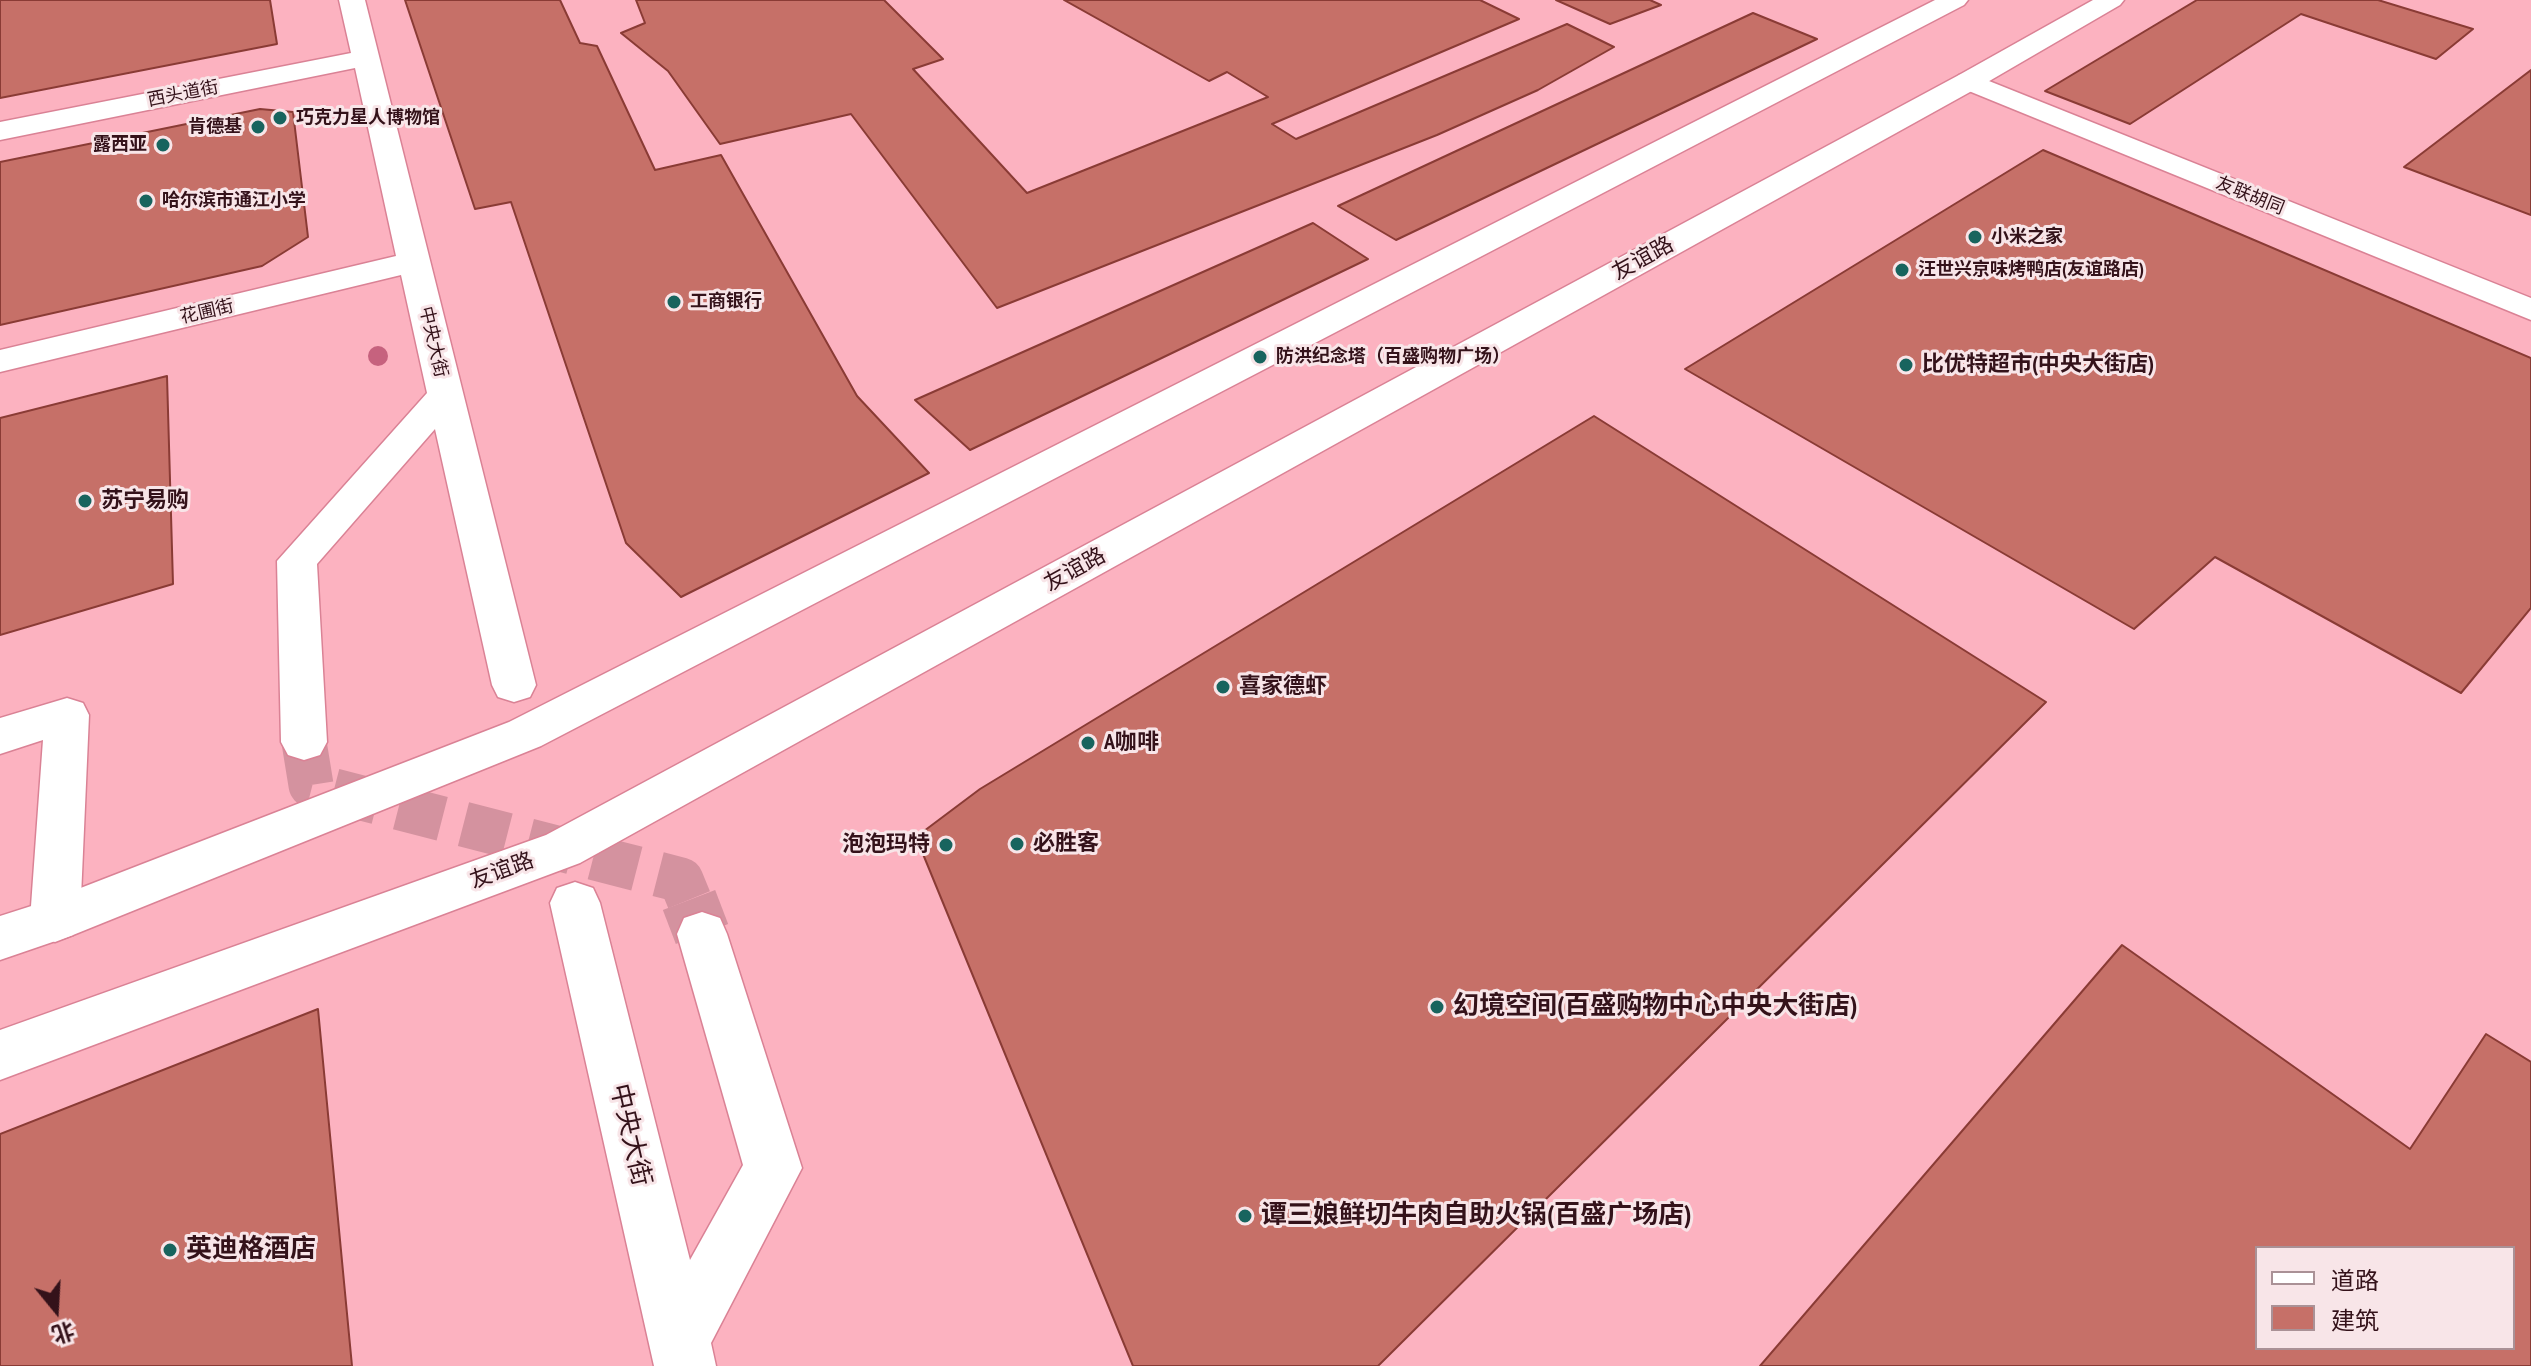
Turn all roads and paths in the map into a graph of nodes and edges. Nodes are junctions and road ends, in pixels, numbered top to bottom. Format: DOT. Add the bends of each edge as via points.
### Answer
graph roads {
  1 [pos="352,0"];
  2 [pos="1955,0"];
  3 [pos="2111,0"];
  4 [pos="366,58"];
  5 [pos="1969,81"];
  6 [pos="0,131"];
  7 [pos="414,262"];
  8 [pos="2531,310"];
  9 [pos="0,361"];
  10 [pos="445,395"];
  11 [pos="514,685"];
  12 [pos="0,736"];
  13 [pos="304,742"];
  14 [pos="575,903"];
  15 [pos="55,920"];
  16 [pos="702,934"];
  17 [pos="0,938"];
  18 [pos="0,1055"];
  19 [pos="682,1353"];
  1 -- 4 [label="main road, 中央大街"];
  2 -- 15 [label="main road" via="525,734"];
  3 -- 5 [label="main road, 友谊路"];
  4 -- 6 [label="main road, 西头道街"];
  4 -- 7 [label="main road, 中央大街"];
  5 -- 8 [label="main road, 友联胡同"];
  5 -- 18 [label="main road, 友谊路" via="563,849"];
  7 -- 9 [label="main road, 花圃街"];
  7 -- 10 [label="main road, 中央大街"];
  10 -- 11 [label="main road, 中央大街"];
  10 -- 13 [label="main road" via="297,561"];
  12 -- 15 [label="main road" via="67,715"];
  14 -- 19 [label="main road, 中央大街"];
  15 -- 17 [label="main road"];
  16 -- 19 [label="main road" via="773,1168"];
}
